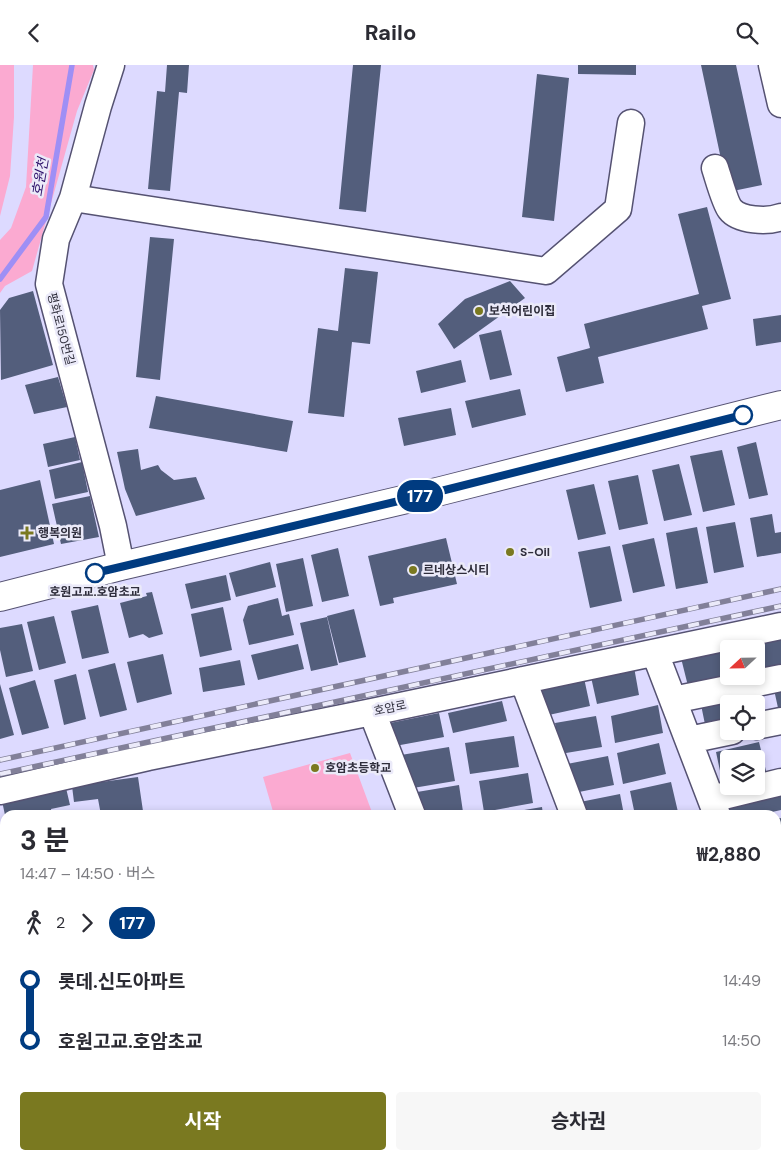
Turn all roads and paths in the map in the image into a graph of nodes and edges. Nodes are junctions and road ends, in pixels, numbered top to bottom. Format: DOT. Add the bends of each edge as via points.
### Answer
graph roads {
  1 [pos="112,65"];
  2 [pos="772,65"];
  3 [pos="781,103"];
  4 [pos="631,123"];
  5 [pos="715,169"];
  6 [pos="73,198"];
  7 [pos="781,217"];
  8 [pos="781,405"];
  9 [pos="121,566"];
  10 [pos="0,597"];
  11 [pos="781,626"];
  12 [pos="654,653"];
  13 [pos="781,678"];
  14 [pos="523,681"];
  15 [pos="673,700"];
  16 [pos="372,712"];
  17 [pos="781,721"];
  18 [pos="765,724"];
  19 [pos="720,734"];
  20 [pos="689,740"];
  21 [pos="781,782"];
  22 [pos="0,791"];
  23 [pos="714,807"];
  24 [pos="410,810"];
  25 [pos="572,810"];
  1 -- 6 [label="street, 평화로150번길"];
  2 -- 3 [label="street"];
  4 -- 6 [label="street" via="618,209 546,271"];
  5 -- 7 [label="street" via="730,209 746,219"];
  6 -- 9 [label="street, 평화로150번길" via="56,239 49,284"];
  8 -- 9 [label="main road" via="441,491"];
  9 -- 10 [label="main road"];
  11 -- 12 [label="street, 호암로"];
  12 -- 14 [label="street, 호암로"];
  12 -- 15 [label="street"];
  13 -- 15 [label="street"];
  14 -- 16 [label="street, 호암로"];
  14 -- 25 [label="street"];
  15 -- 20 [label="street"];
  16 -- 22 [label="street, 호암로" via="148,757"];
  16 -- 24 [label="street"];
  17 -- 18 [label="street"];
  19 -- 20 [label="street"];
  20 -- 23 [label="street"];
  21 -- 23 [label="street"];
}
